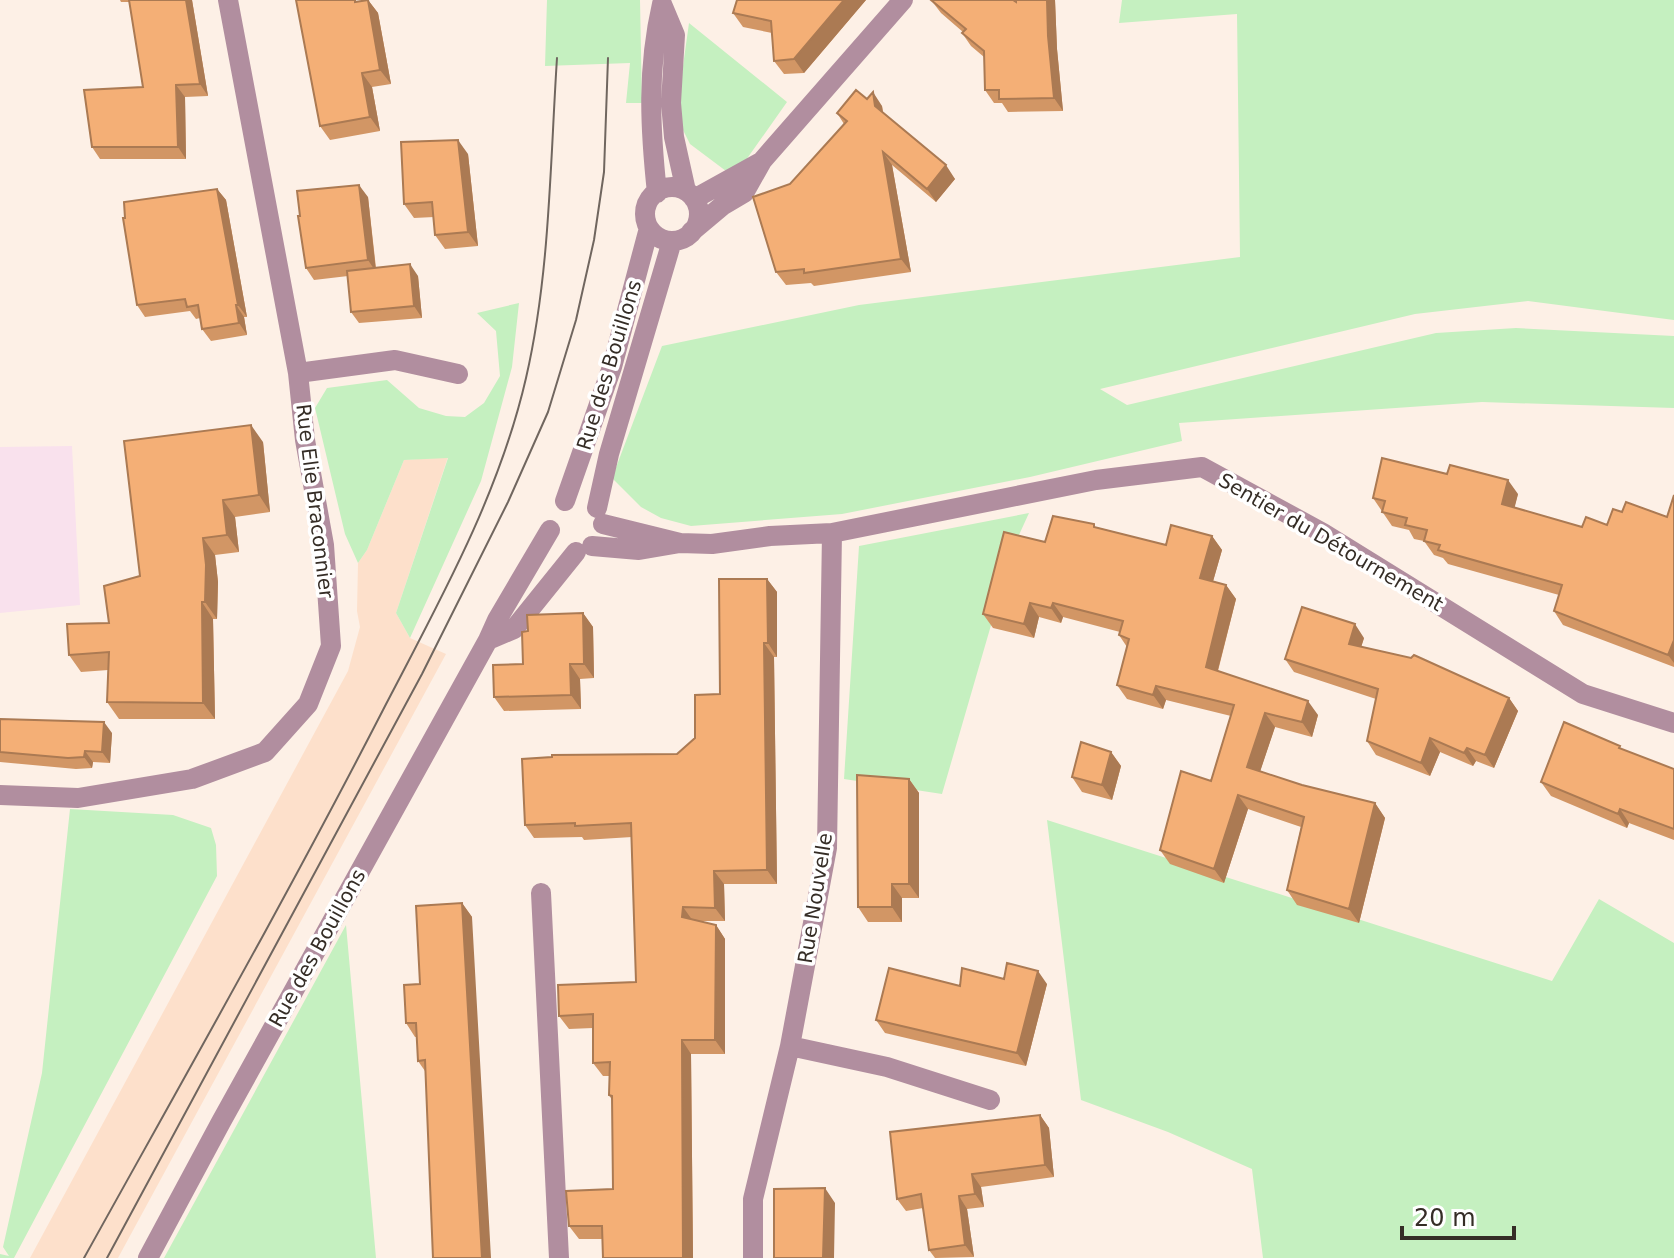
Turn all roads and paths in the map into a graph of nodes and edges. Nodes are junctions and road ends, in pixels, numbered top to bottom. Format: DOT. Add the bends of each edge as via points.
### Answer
graph roads {
  1 [pos="228,0"];
  2 [pos="903,0"];
  3 [pos="662,2"];
  4 [pos="762,161"];
  5 [pos="657,193"];
  6 [pos="690,195"];
  7 [pos="649,228"];
  8 [pos="691,232"];
  9 [pos="672,241"];
  10 [pos="298,373"];
  11 [pos="458,374"];
  12 [pos="565,501"];
  13 [pos="600,516"];
  14 [pos="550,530"];
  15 [pos="832,533"];
  16 [pos="680,543"];
  17 [pos="584,549"];
  18 [pos="488,640"];
  19 [pos="1674,723"];
  20 [pos="0,795"];
  21 [pos="541,893"];
  22 [pos="790,1046"];
  23 [pos="990,1100"];
  24 [pos="148,1258"];
  25 [pos="559,1258"];
  26 [pos="753,1258"];
  1 -- 10 [label="street, Rue Elie Braconnier"];
  2 -- 4 [label="street"];
  3 -- 5 [label="street" via="653,43 649,124"];
  3 -- 6 [label="street" via="675,35 674,137"];
  4 -- 6 [label="street" via="729,182"];
  4 -- 8 [label="street" via="744,193"];
  5 -- 6 [label="street" via="670,187"];
  5 -- 7 [label="street" via="648,202"];
  6 -- 8 [label="street" via="699,213"];
  7 -- 9 [label="street"];
  7 -- 12 [label="street, Rue des Bouillons" via="612,367"];
  8 -- 9 [label="street"];
  9 -- 13 [label="street, Rue des Bouillons" via="609,454"];
  10 -- 11 [label="street" via="395,360"];
  10 -- 20 [label="street, Rue Elie Braconnier" via="324,545 331,646 308,704 265,752 192,779 67,798"];
  12 -- 13 [label="street" via="583,499"];
  12 -- 14 [label="street" via="552,513"];
  13 -- 16 [label="street, Sentier du Détournement"];
  13 -- 17 [label="street" via="598,540"];
  14 -- 17 [label="street" via="560,546"];
  14 -- 18 [label="street, Rue des Bouillons"];
  15 -- 16 [label="street, Sentier du Détournement"];
  15 -- 19 [label="street, Sentier du Détournement" via="1096,480 1202,467 1323,533 1583,694"];
  15 -- 22 [label="street, Rue Nouvelle" via="827,848"];
  16 -- 17 [label="street, Sentier du Détournement" via="639,550"];
  17 -- 18 [label="street, Rue des Bouillons" via="514,629"];
  18 -- 24 [label="street, Rue des Bouillons"];
  21 -- 25 [label="street"];
  22 -- 23 [label="street" via="887,1067"];
  22 -- 26 [label="street, Rue Nouvelle" via="753,1199"];
}
